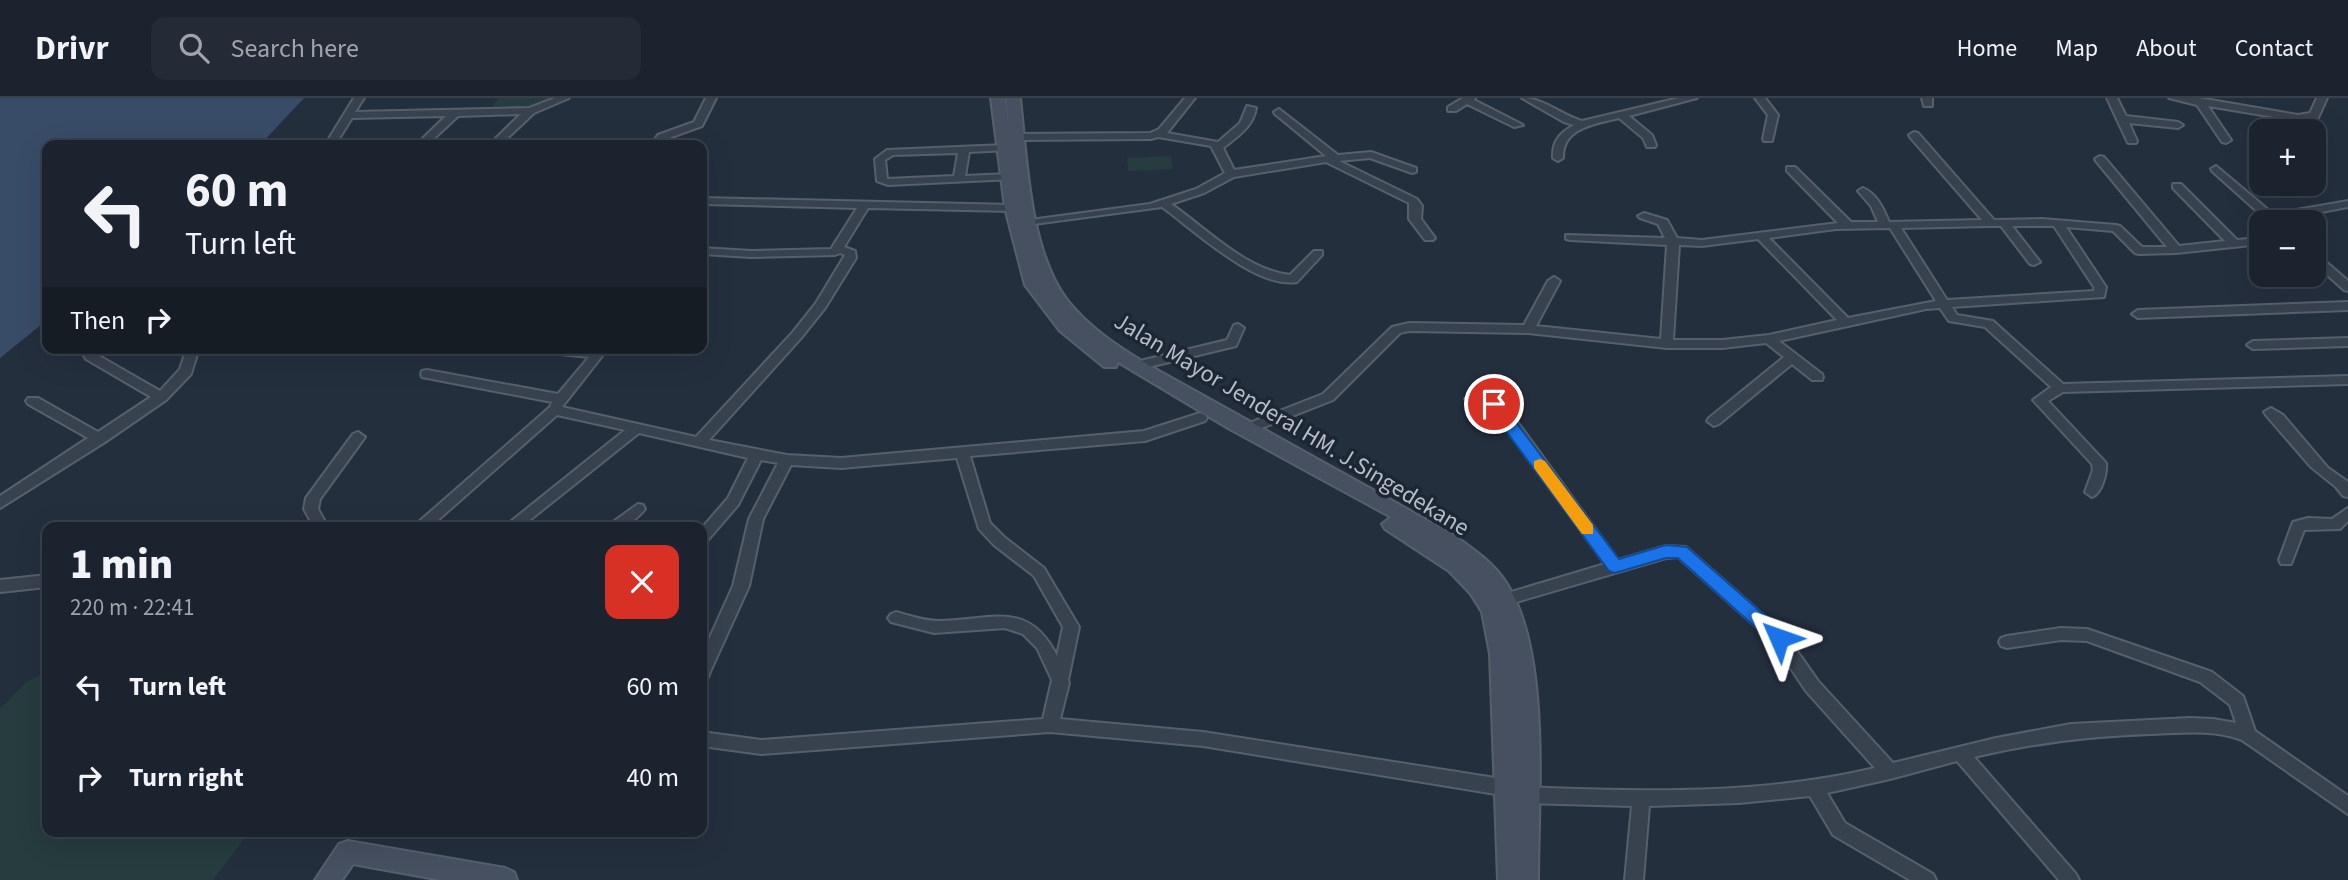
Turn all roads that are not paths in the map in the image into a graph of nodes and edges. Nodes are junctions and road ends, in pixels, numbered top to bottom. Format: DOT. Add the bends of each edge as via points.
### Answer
graph roads {
  1 [pos="359,98"];
  2 [pos="564,98"];
  3 [pos="711,98"];
  4 [pos="1190,98"];
  5 [pos="1527,98"];
  6 [pos="1692,98"];
  7 [pos="1760,98"];
  8 [pos="2112,98"];
  9 [pos="2174,98"];
  10 [pos="2322,98"];
  11 [pos="1005,99"];
  12 [pos="1468,99"];
  13 [pos="2199,101"];
  14 [pos="1251,108"];
  15 [pos="1452,109"];
  16 [pos="530,111"];
  17 [pos="1279,112"];
  18 [pos="352,115"];
  19 [pos="453,115"];
  20 [pos="1623,116"];
  21 [pos="2122,120"];
  22 [pos="1583,124"];
  23 [pos="1518,125"];
  24 [pos="2178,125"];
  25 [pos="1158,134"];
  26 [pos="1914,135"];
  27 [pos="1768,139"];
  28 [pos="334,140"];
  29 [pos="426,140"];
  30 [pos="499,140"];
  31 [pos="660,140"];
  32 [pos="2226,140"];
  33 [pos="2132,141"];
  34 [pos="1011,142"];
  35 [pos="1651,145"];
  36 [pos="1218,147"];
  37 [pos="964,150"];
  38 [pos="1331,158"];
  39 [pos="1558,158"];
  40 [pos="2100,159"];
  41 [pos="1791,169"];
  42 [pos="2216,169"];
  43 [pos="1412,170"];
  44 [pos="1231,174"];
  45 [pos="1009,177"];
  46 [pos="960,179"];
  47 [pos="2177,186"];
  48 [pos="1863,191"];
  49 [pos="707,201"];
  50 [pos="1164,204"];
  51 [pos="2348,204"];
  52 [pos="864,205"];
  53 [pos="1013,208"];
  54 [pos="2262,210"];
  55 [pos="2320,210"];
  56 [pos="1644,216"];
  57 [pos="1030,223"];
  58 [pos="2005,223"];
  59 [pos="2057,223"];
  60 [pos="1992,224"];
  61 [pos="1848,226"];
  62 [pos="1890,226"];
  63 [pos="1761,236"];
  64 [pos="1570,237"];
  65 [pos="1429,238"];
  66 [pos="1673,242"];
  67 [pos="2249,242"];
  68 [pos="2233,243"];
  69 [pos="840,248"];
  70 [pos="2176,250"];
  71 [pos="707,251"];
  72 [pos="1318,253"];
  73 [pos="2034,262"];
  74 [pos="2326,268"];
  75 [pos="1554,281"];
  76 [pos="2348,287"];
  77 [pos="1942,303"];
  78 [pos="2348,306"];
  79 [pos="2138,314"];
  80 [pos="1845,322"];
  81 [pos="1238,328"];
  82 [pos="1528,329"];
  83 [pos="1769,339"];
  84 [pos="2348,342"];
  85 [pos="1667,344"];
  86 [pos="2253,345"];
  87 [pos="191,354"];
  88 [pos="595,354"];
  89 [pos="90,356"];
  90 [pos="1792,357"];
  91 [pos="1136,366"];
  92 [pos="427,373"];
  93 [pos="1818,377"];
  94 [pos="2348,380"];
  95 [pos="2060,388"];
  96 [pos="162,397"];
  97 [pos="1472,399"];
  98 [pos="33,401"];
  99 [pos="556,405"];
  100 [pos="2271,412"];
  101 [pos="1200,418"];
  102 [pos="1714,421"];
  103 [pos="634,430"];
  104 [pos="1244,430"];
  105 [pos="358,437"];
  106 [pos="100,439"];
  107 [pos="699,442"];
  108 [pos="962,453"];
  109 [pos="757,454"];
  110 [pos="787,460"];
  111 [pos="2092,492"];
  112 [pos="2348,492"];
  113 [pos="0,503"];
  114 [pos="638,509"];
  115 [pos="2348,513"];
  116 [pos="318,522"];
  117 [pos="426,522"];
  118 [pos="517,522"];
  119 [pos="620,522"];
  120 [pos="707,531"];
  121 [pos="2286,560"];
  122 [pos="1615,566"];
  123 [pos="42,582"];
  124 [pos="0,586"];
  125 [pos="1506,599"];
  126 [pos="896,618"];
  127 [pos="2007,642"];
  128 [pos="707,661"];
  129 [pos="1061,683"];
  130 [pos="1050,725"];
  131 [pos="2248,735"];
  132 [pos="707,740"];
  133 [pos="1961,754"];
  134 [pos="1890,772"];
  135 [pos="1814,787"];
  136 [pos="1517,791"];
  137 [pos="1641,800"];
  138 [pos="2348,806"];
  139 [pos="327,880"];
  140 [pos="504,880"];
  141 [pos="1510,880"];
  142 [pos="1526,880"];
  143 [pos="1634,880"];
  144 [pos="1927,880"];
  145 [pos="2070,880"];
  1 -- 18 [label="street"];
  2 -- 16 [label="street"];
  3 -- 31 [label="street" via="698,124"];
  4 -- 25 [label="street"];
  5 -- 22 [label="street"];
  6 -- 20 [label="street"];
  7 -- 27 [label="street" via="1773,115"];
  8 -- 21 [label="street"];
  9 -- 13 [label="street"];
  10 -- 13 [label="street" via="2314,116 2306,118"];
  11 -- 34 [label="main road, Jalan Mayor Jenderal HM. J.Singedekane"];
  12 -- 15 [label="street"];
  12 -- 23 [label="street"];
  13 -- 32 [label="street"];
  14 -- 36 [label="street" via="1244,126"];
  16 -- 19 [label="street"];
  16 -- 30 [label="street"];
  17 -- 38 [label="street"];
  18 -- 19 [label="street"];
  18 -- 28 [label="street"];
  19 -- 29 [label="street"];
  20 -- 22 [label="street"];
  20 -- 35 [label="street"];
  21 -- 24 [label="street"];
  21 -- 33 [label="street"];
  22 -- 39 [label="street" via="1560,138"];
  25 -- 34 [label="street"];
  25 -- 36 [label="street"];
  26 -- 60 [label="street"];
  34 -- 37 [label="street"];
  34 -- 45 [label="main road, Jalan Mayor Jenderal HM. J.Singedekane"];
  34 -- 57 [label="main road, Jalan Mayor Jenderal HM. J.Singedekane"];
  36 -- 44 [label="street"];
  37 -- 46 [label="street"];
  37 -- 46 [label="street" via="904,150 880,159 882,181"];
  38 -- 43 [label="street" via="1371,155"];
  38 -- 44 [label="street"];
  38 -- 65 [label="street" via="1413,201 1415,219"];
  40 -- 70 [label="street"];
  41 -- 61 [label="street"];
  42 -- 54 [label="street"];
  44 -- 50 [label="street"];
  45 -- 46 [label="street"];
  45 -- 53 [label="main road, Jalan Mayor Jenderal HM. J.Singedekane"];
  47 -- 68 [label="street"];
  48 -- 62 [label="street"];
  49 -- 52 [label="street"];
  50 -- 57 [label="street"];
  50 -- 72 [label="street" via="1228,254 1277,277 1293,279"];
  51 -- 55 [label="street"];
  52 -- 53 [label="street"];
  52 -- 69 [label="street"];
  53 -- 101 [label="main road, Jalan Mayor Jenderal HM. J.Singedekane" via="1033,285 1066,327 1110,363"];
  56 -- 66 [label="street" via="1663,222"];
  57 -- 91 [label="main road, Jalan Mayor Jenderal HM. J.Singedekane" via="1051,289 1099,339"];
  58 -- 59 [label="street"];
  58 -- 60 [label="street"];
  58 -- 73 [label="street"];
  59 -- 70 [label="street" via="2116,228 2139,251"];
  59 -- 77 [label="street" via="2100,294"];
  60 -- 62 [label="street"];
  61 -- 62 [label="street"];
  61 -- 63 [label="street"];
  62 -- 77 [label="street"];
  63 -- 66 [label="street"];
  63 -- 80 [label="street"];
  64 -- 66 [label="street"];
  66 -- 85 [label="street"];
  67 -- 68 [label="street"];
  68 -- 70 [label="street"];
  69 -- 71 [label="street" via="827,253"];
  69 -- 107 [label="street" via="851,253 850,258 821,305"];
  74 -- 76 [label="street"];
  75 -- 82 [label="street"];
  77 -- 80 [label="street"];
  77 -- 95 [label="street" via="1956,320 1991,326"];
  78 -- 79 [label="street"];
  80 -- 83 [label="street"];
  81 -- 91 [label="street" via="1232,343"];
  82 -- 85 [label="street"];
  82 -- 104 [label="street" via="1396,330 1328,397"];
  83 -- 85 [label="street"];
  83 -- 90 [label="street"];
  84 -- 86 [label="street"];
  87 -- 96 [label="street" via="186,371"];
  88 -- 99 [label="street"];
  89 -- 96 [label="street"];
  90 -- 93 [label="street"];
  90 -- 102 [label="street"];
  91 -- 104 [label="main road, Jalan Mayor Jenderal HM. J.Singedekane"];
  92 -- 99 [label="street"];
  94 -- 95 [label="street"];
  95 -- 111 [label="street" via="2040,400 2099,463"];
  96 -- 106 [label="street"];
  97 -- 122 [label="street" via="1500,408"];
  98 -- 106 [label="street"];
  99 -- 103 [label="street"];
  99 -- 117 [label="street"];
  100 -- 112 [label="street"];
  101 -- 108 [label="street" via="1145,436"];
  101 -- 136 [label="main road, Jalan Mayor Jenderal HM. J.Singedekane" via="1426,544 1479,592 1495,621"];
  103 -- 107 [label="street"];
  103 -- 118 [label="street"];
  104 -- 125 [label="main road, Jalan Mayor Jenderal HM. J.Singedekane" via="1426,528 1489,577"];
  105 -- 116 [label="street" via="313,498 311,509"];
  106 -- 113 [label="street"];
  107 -- 109 [label="street"];
  108 -- 110 [label="street" via="841,463"];
  108 -- 129 [label="street" via="984,525 1039,572 1068,620"];
  109 -- 110 [label="street"];
  109 -- 120 [label="street" via="733,501"];
  110 -- 128 [label="street" via="756,519 741,586"];
  114 -- 119 [label="street"];
  115 -- 121 [label="street" via="2335,524 2298,526"];
  122 -- 125 [label="street"];
  122 -- 134 [label="street" via="1681,551 1779,638 1812,686"];
  123 -- 124 [label="street"];
  125 -- 136 [label="main road, Jalan Mayor Jenderal HM. J.Singedekane" via="1524,684"];
  126 -- 129 [label="street" via="942,628 1013,623 1040,639"];
  127 -- 131 [label="street" via="2087,635 2206,677 2237,701"];
  129 -- 130 [label="street"];
  130 -- 132 [label="street" via="761,747"];
  130 -- 136 [label="street" via="1203,739"];
  131 -- 133 [label="street" via="2209,724 2099,729 2023,738"];
  131 -- 138 [label="street"];
  133 -- 134 [label="street"];
  133 -- 145 [label="street"];
  134 -- 135 [label="street"];
  135 -- 137 [label="street"];
  135 -- 144 [label="street" via="1839,829"];
  136 -- 137 [label="street"];
  136 -- 141 [label="main road, Jalan Mayor Jenderal HM. J.Singedekane"];
  136 -- 142 [label="main road, Jalan Mayor Jenderal HM. J.Singedekane"];
  137 -- 143 [label="street"];
  139 -- 140 [label="main road" via="348,852"];
}
